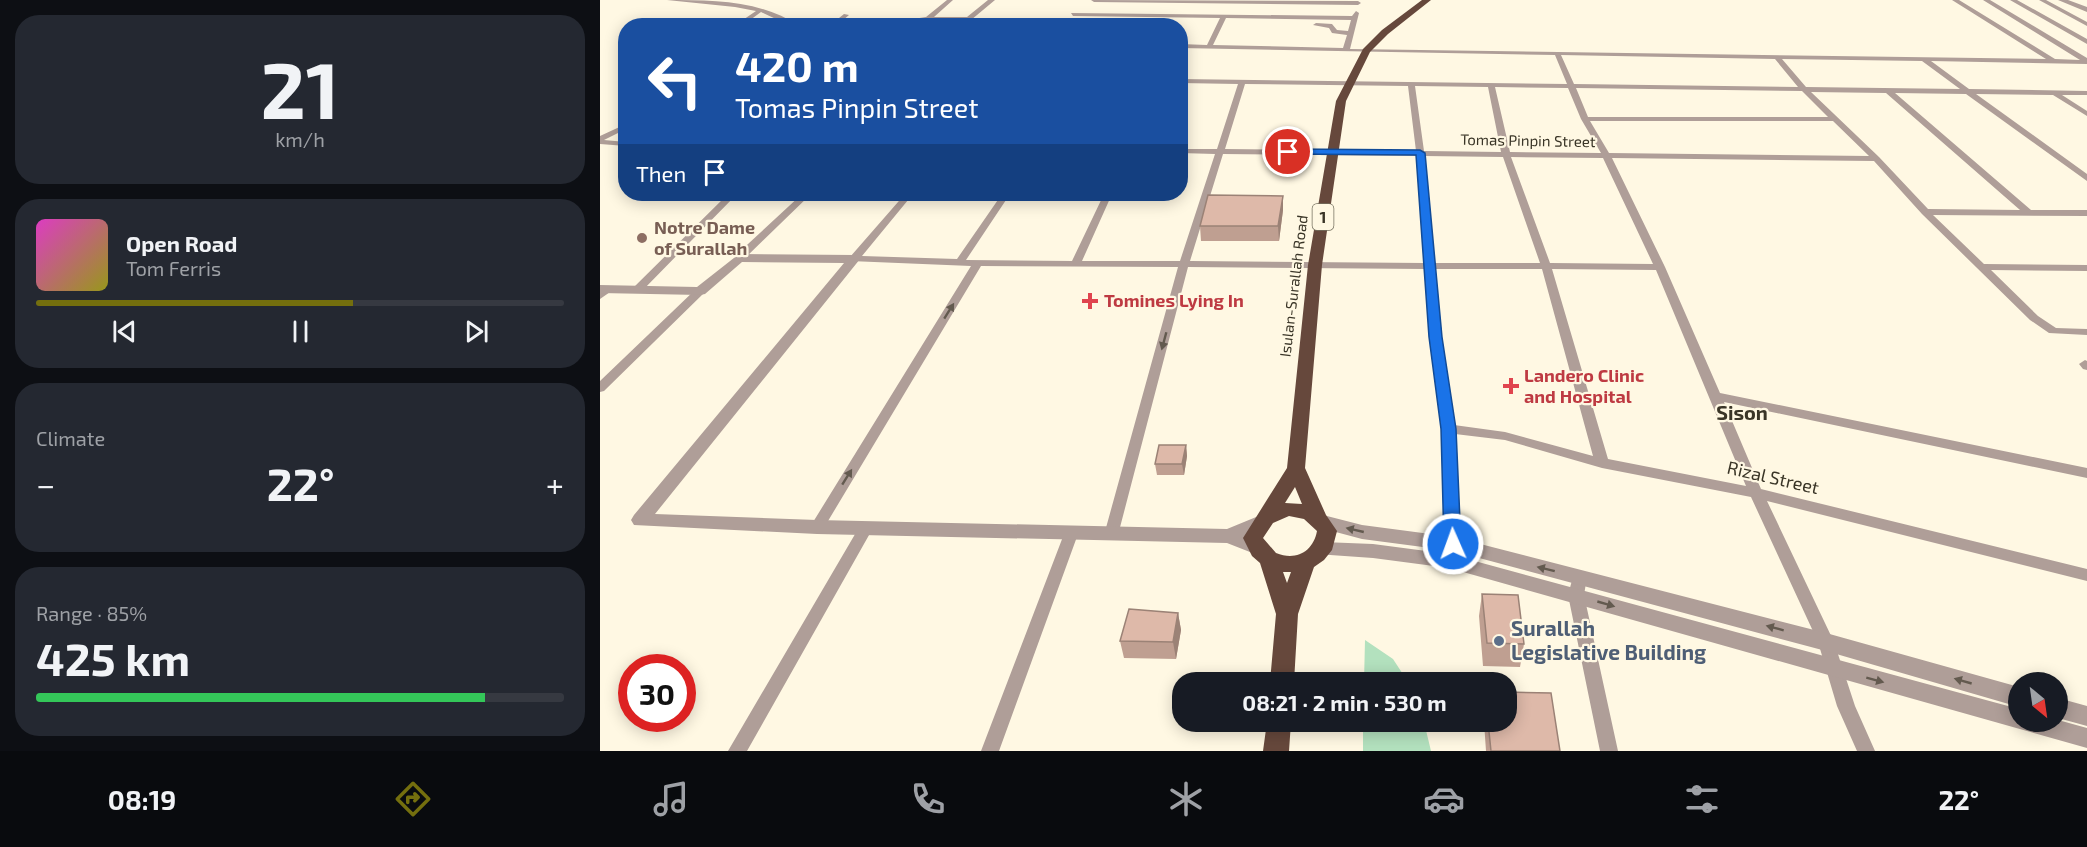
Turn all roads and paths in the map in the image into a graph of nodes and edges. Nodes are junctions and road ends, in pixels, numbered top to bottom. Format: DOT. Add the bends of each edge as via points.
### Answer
graph roads {
  1 [pos="670,0"];
  2 [pos="950,0"];
  3 [pos="992,0"];
  4 [pos="1094,0"];
  5 [pos="1124,0"];
  6 [pos="1427,0"];
  7 [pos="1955,0"];
  8 [pos="1986,0"];
  9 [pos="2013,0"];
  10 [pos="2042,0"];
  11 [pos="2062,0"];
  12 [pos="1358,2"];
  13 [pos="1081,7"];
  14 [pos="1118,7"];
  15 [pos="1334,7"];
  16 [pos="762,9"];
  17 [pos="2087,10"];
  18 [pos="1073,14"];
  19 [pos="846,15"];
  20 [pos="1224,16"];
  21 [pos="749,18"];
  22 [pos="784,18"];
  23 [pos="842,18"];
  24 [pos="929,18"];
  25 [pos="972,18"];
  26 [pos="1110,18"];
  27 [pos="1355,18"];
  28 [pos="2087,24"];
  29 [pos="1312,25"];
  30 [pos="1352,33"];
  31 [pos="2087,42"];
  32 [pos="1188,46"];
  33 [pos="1209,46"];
  34 [pos="1346,50"];
  35 [pos="1367,50"];
  36 [pos="1557,53"];
  37 [pos="1776,56"];
  38 [pos="1923,59"];
  39 [pos="2054,62"];
  40 [pos="2087,62"];
  41 [pos="1188,81"];
  42 [pos="1242,82"];
  43 [pos="1349,83"];
  44 [pos="1411,83"];
  45 [pos="1491,85"];
  46 [pos="1570,86"];
  47 [pos="1804,89"];
  48 [pos="1889,91"];
  49 [pos="1970,92"];
  50 [pos="2055,93"];
  51 [pos="2087,93"];
  52 [pos="2087,114"];
  53 [pos="1585,119"];
  54 [pos="1834,119"];
  55 [pos="618,131"];
  56 [pos="600,141"];
  57 [pos="618,143"];
  58 [pos="1188,151"];
  59 [pos="1220,152"];
  60 [pos="1334,152"];
  61 [pos="1420,153"];
  62 [pos="1506,154"];
  63 [pos="1606,155"];
  64 [pos="1876,159"];
  65 [pos="2087,178"];
  66 [pos="726,201"];
  67 [pos="800,201"];
  68 [pos="903,201"];
  69 [pos="1001,201"];
  70 [pos="1105,201"];
  71 [pos="1924,212"];
  72 [pos="2087,213"];
  73 [pos="2030,214"];
  74 [pos="739,258"];
  75 [pos="854,260"];
  76 [pos="959,263"];
  77 [pos="978,263"];
  78 [pos="1075,264"];
  79 [pos="1184,264"];
  80 [pos="1315,265"];
  81 [pos="1429,266"];
  82 [pos="1546,266"];
  83 [pos="1660,267"];
  84 [pos="1983,267"];
  85 [pos="2087,268"];
  86 [pos="637,290"];
  87 [pos="700,291"];
  88 [pos="603,292"];
  89 [pos="2087,333"];
  90 [pos="600,388"];
  91 [pos="1714,396"];
  92 [pos="1448,429"];
  93 [pos="1602,463"];
  94 [pos="1296,468"];
  95 [pos="2087,473"];
  96 [pos="1756,493"];
  97 [pos="1264,519"];
  98 [pos="1320,519"];
  99 [pos="816,527"];
  100 [pos="866,528"];
  101 [pos="1071,534"];
  102 [pos="1111,535"];
  103 [pos="1229,536"];
  104 [pos="1323,549"];
  105 [pos="1451,552"];
  106 [pos="1262,553"];
  107 [pos="1305,562"];
  108 [pos="2087,574"];
  109 [pos="1577,586"];
  110 [pos="1287,614"];
  111 [pos="1826,642"];
  112 [pos="1833,669"];
  113 [pos="1283,672"];
  114 [pos="2008,694"];
  115 [pos="2068,711"];
  116 [pos="2008,716"];
  117 [pos="2087,716"];
  118 [pos="1278,732"];
  119 [pos="2064,732"];
  120 [pos="2087,738"];
  121 [pos="737,751"];
  122 [pos="990,751"];
  123 [pos="1276,751"];
  124 [pos="1609,751"];
  125 [pos="1866,751"];
  1 -- 16 [label="street"];
  2 -- 24 [label="street"];
  3 -- 25 [label="street"];
  4 -- 5 [label="street"];
  5 -- 14 [label="street"];
  5 -- 15 [label="street"];
  6 -- 35 [label="highway, Isulan-Surallah Road / 1"];
  7 -- 39 [label="street"];
  8 -- 40 [label="street"];
  9 -- 31 [label="street"];
  10 -- 28 [label="street"];
  11 -- 17 [label="street"];
  12 -- 15 [label="street"];
  12 -- 27 [label="street"];
  13 -- 14 [label="street"];
  14 -- 15 [label="street"];
  14 -- 26 [label="street"];
  15 -- 20 [label="street"];
  15 -- 27 [label="street"];
  16 -- 21 [label="street"];
  16 -- 22 [label="street"];
  18 -- 26 [label="street"];
  19 -- 23 [label="street"];
  20 -- 26 [label="street"];
  20 -- 33 [label="street"];
  27 -- 30 [label="street"];
  29 -- 30 [label="street" via="1330,25 1334,32"];
  30 -- 34 [label="street"];
  32 -- 33 [label="street"];
  33 -- 34 [label="street"];
  34 -- 35 [label="street"];
  35 -- 36 [label="street"];
  35 -- 43 [label="highway, Isulan-Surallah Road / 1"];
  36 -- 37 [label="street"];
  36 -- 46 [label="street"];
  37 -- 38 [label="street"];
  37 -- 47 [label="street"];
  38 -- 39 [label="street"];
  38 -- 49 [label="street"];
  39 -- 40 [label="street"];
  41 -- 42 [label="street"];
  42 -- 43 [label="street"];
  42 -- 59 [label="street"];
  43 -- 44 [label="street"];
  43 -- 60 [label="highway, Isulan-Surallah Road / 1" via="1337,118"];
  44 -- 45 [label="street"];
  44 -- 61 [label="street"];
  45 -- 46 [label="street"];
  45 -- 62 [label="street"];
  46 -- 47 [label="street"];
  46 -- 53 [label="street"];
  47 -- 48 [label="street"];
  47 -- 54 [label="street"];
  48 -- 49 [label="street"];
  48 -- 73 [label="street"];
  49 -- 50 [label="street"];
  49 -- 65 [label="street"];
  50 -- 51 [label="street"];
  50 -- 52 [label="street"];
  53 -- 54 [label="street"];
  53 -- 63 [label="street"];
  54 -- 64 [label="street"];
  55 -- 56 [label="street"];
  56 -- 57 [label="street"];
  58 -- 59 [label="street, Tomas Pinpin Street"];
  59 -- 60 [label="street, Tomas Pinpin Street"];
  59 -- 79 [label="street"];
  60 -- 61 [label="street, Tomas Pinpin Street"];
  60 -- 80 [label="highway, Isulan-Surallah Road / 1"];
  61 -- 62 [label="street, Tomas Pinpin Street"];
  61 -- 81 [label="street"];
  62 -- 63 [label="street, Tomas Pinpin Street"];
  62 -- 82 [label="street"];
  63 -- 64 [label="street, Tomas Pinpin Street"];
  63 -- 83 [label="street"];
  64 -- 71 [label="street"];
  66 -- 86 [label="street"];
  67 -- 74 [label="street"];
  68 -- 75 [label="street"];
  69 -- 76 [label="street"];
  70 -- 78 [label="street"];
  71 -- 73 [label="street"];
  71 -- 84 [label="street"];
  72 -- 73 [label="street"];
  74 -- 75 [label="street"];
  74 -- 87 [label="street"];
  75 -- 76 [label="street"];
  75 -- 99 [label="street" via="640,520"];
  76 -- 77 [label="street"];
  77 -- 78 [label="street"];
  99 -- 77 [label="street, one-way"];
  78 -- 79 [label="street"];
  79 -- 80 [label="street"];
  79 -- 102 [label="street, one-way"];
  80 -- 81 [label="street"];
  80 -- 94 [label="highway, Isulan-Surallah Road / 1"];
  81 -- 82 [label="street"];
  81 -- 92 [label="street"];
  82 -- 83 [label="street"];
  82 -- 93 [label="street"];
  83 -- 91 [label="street"];
  84 -- 85 [label="street"];
  84 -- 89 [label="street" via="2045,327 2057,332"];
  86 -- 87 [label="street"];
  86 -- 88 [label="street"];
  87 -- 90 [label="street"];
  91 -- 95 [label="street"];
  91 -- 96 [label="street"];
  92 -- 93 [label="street, Rizal Street" via="1505,436"];
  92 -- 105 [label="street"];
  93 -- 96 [label="street, Rizal Street"];
  94 -- 97 [label="highway, Isulan-Surallah Road / 1"];
  94 -- 98 [label="highway, Isulan-Surallah Road / 1"];
  96 -- 108 [label="street, Rizal Street"];
  96 -- 111 [label="street"];
  97 -- 98 [label="highway" via="1289,509 1309,512"];
  97 -- 103 [label="street"];
  97 -- 106 [label="highway, 1" via="1253,538"];
  98 -- 104 [label="highway, 1" via="1327,540"];
  105 -- 98 [label="street, one-way"];
  99 -- 100 [label="street"];
  100 -- 101 [label="street"];
  100 -- 121 [label="street"];
  101 -- 102 [label="street"];
  101 -- 122 [label="street"];
  102 -- 103 [label="street"];
  103 -- 106 [label="street"];
  104 -- 105 [label="street"];
  104 -- 107 [label="highway"];
  105 -- 109 [label="street"];
  106 -- 107 [label="highway" via="1286,564"];
  106 -- 110 [label="highway"];
  107 -- 110 [label="highway"];
  111 -- 109 [label="street, one-way"];
  109 -- 112 [label="street, one-way"];
  109 -- 124 [label="street"];
  110 -- 113 [label="highway"];
  111 -- 112 [label="street"];
  114 -- 111 [label="street, one-way"];
  112 -- 116 [label="street, one-way"];
  112 -- 125 [label="street"];
  115 -- 117 [label="street"];
  118 -- 123 [label="highway"];
  119 -- 120 [label="street"];
}
